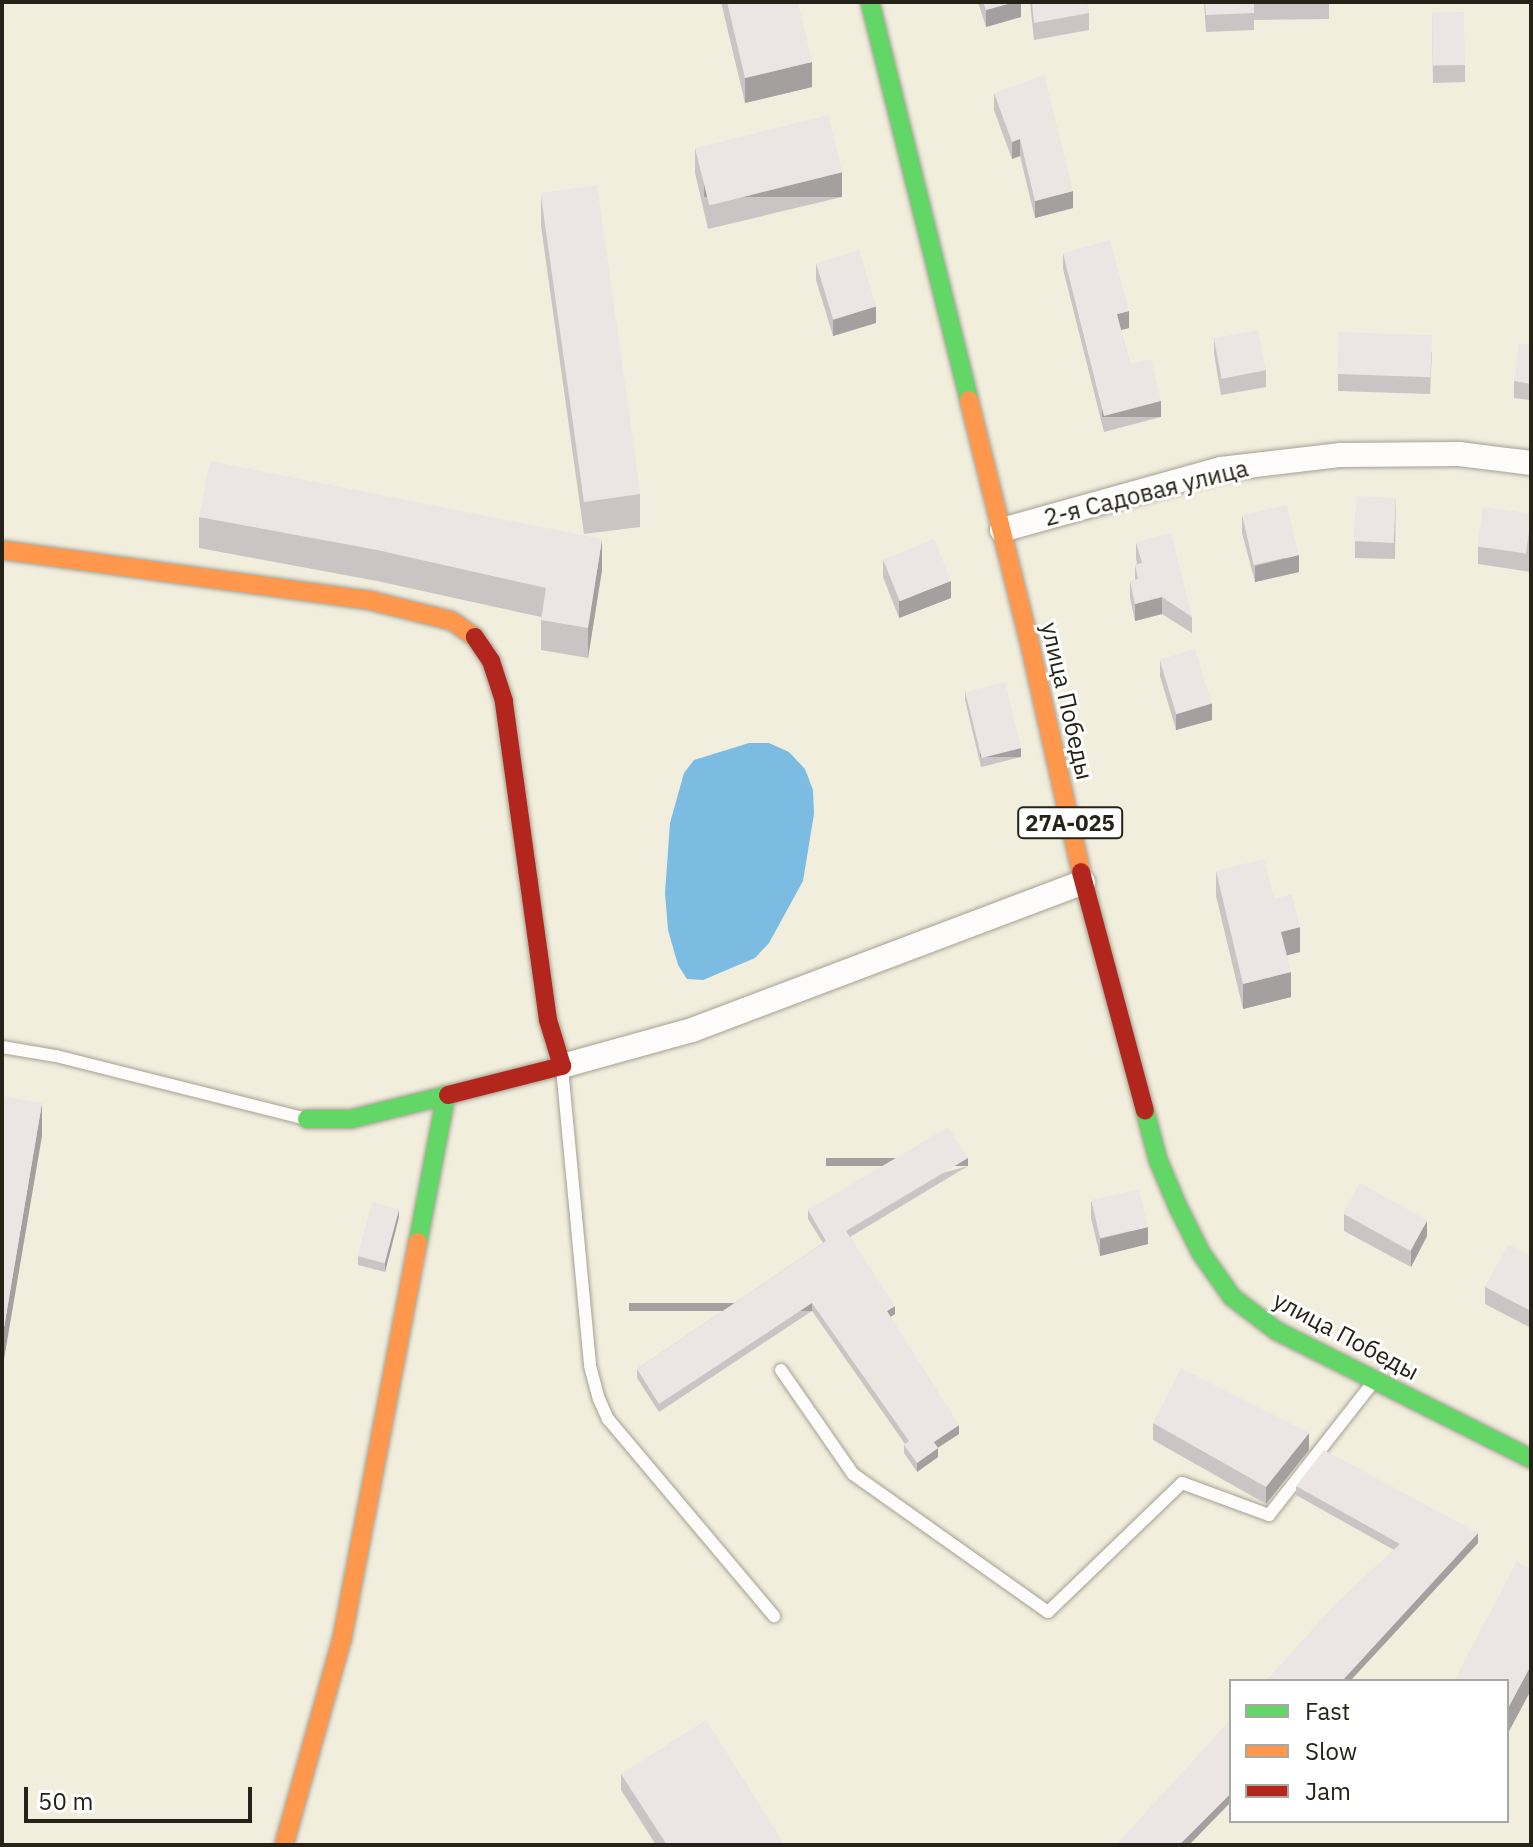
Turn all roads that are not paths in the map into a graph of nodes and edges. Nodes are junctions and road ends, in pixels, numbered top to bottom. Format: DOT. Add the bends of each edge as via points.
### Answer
graph roads {
  1 [pos="870,2"];
  2 [pos="1531,463"];
  3 [pos="1002,530"];
  4 [pos="2,550"];
  5 [pos="1083,882"];
  6 [pos="2,1047"];
  7 [pos="562,1066"];
  8 [pos="446,1095"];
  9 [pos="307,1119"];
  10 [pos="781,1370"];
  11 [pos="1374,1380"];
  12 [pos="1531,1459"];
  13 [pos="774,1616"];
  14 [pos="284,1845"];
  1 -- 3 [label="street, улица Победы / 27А-025"];
  2 -- 3 [label="street, 2-я Садовая улица" via="1459,454 1341,455 1251,465"];
  3 -- 5 [label="street, улица Победы / 27А-025"];
  4 -- 7 [label="street" via="372,601 452,621 474,636 491,661 504,701 548,1020"];
  5 -- 7 [label="street" via="692,1030"];
  5 -- 11 [label="street, улица Победы / 27А-025" via="1158,1160 1201,1253 1232,1297 1277,1331"];
  6 -- 9 [label="lane"];
  7 -- 8 [label="street"];
  7 -- 13 [label="lane" via="590,1366 599,1399 608,1419"];
  8 -- 9 [label="street" via="351,1119"];
  8 -- 14 [label="street" via="342,1639"];
  10 -- 11 [label="lane" via="853,1474 1048,1612 1182,1483 1269,1515"];
  11 -- 12 [label="street, улица Победы / 27А-025"];
}
